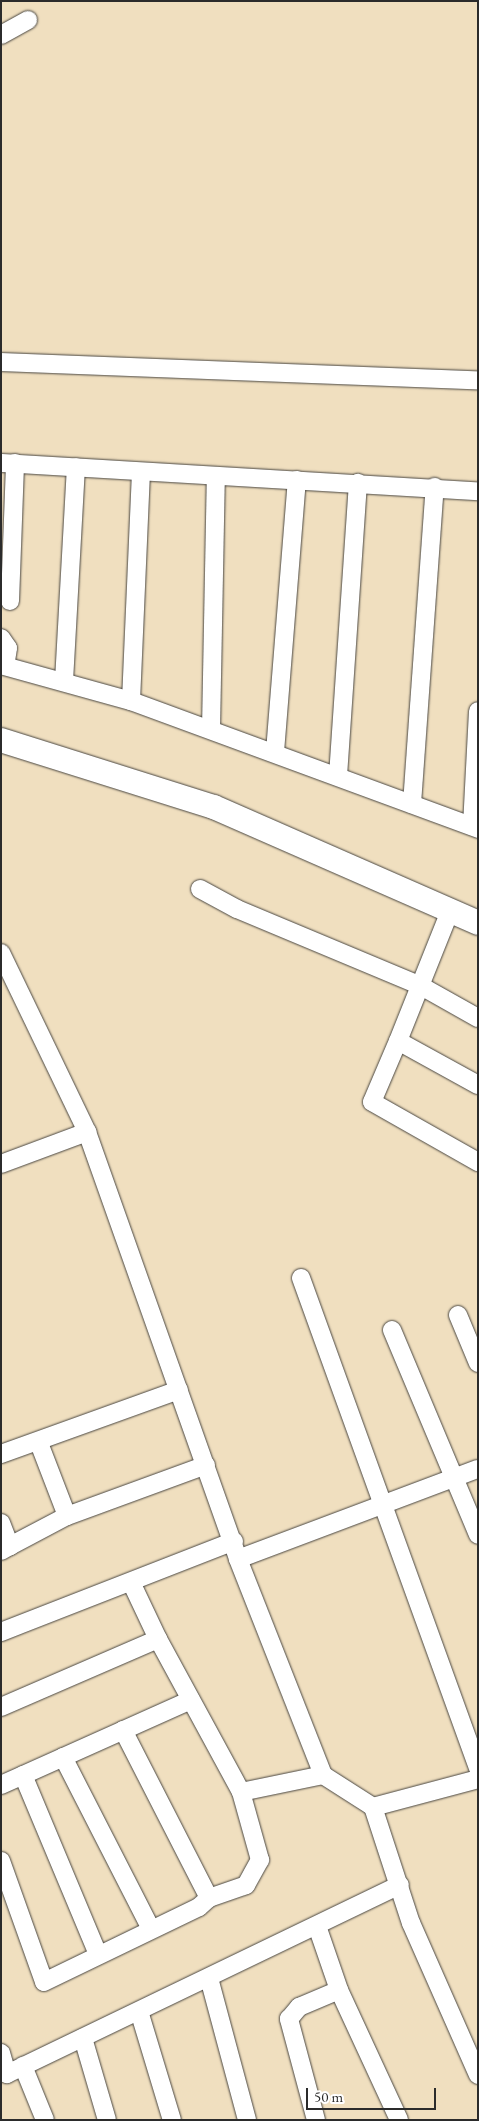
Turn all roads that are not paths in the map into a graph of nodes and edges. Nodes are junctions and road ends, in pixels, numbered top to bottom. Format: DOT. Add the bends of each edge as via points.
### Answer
graph roads {
  1 [pos="28,20"];
  2 [pos="1,35"];
  3 [pos="1,362"];
  4 [pos="478,380"];
  5 [pos="8,463"];
  6 [pos="76,467"];
  7 [pos="141,472"];
  8 [pos="216,476"];
  9 [pos="297,480"];
  10 [pos="358,483"];
  11 [pos="435,487"];
  12 [pos="478,491"];
  13 [pos="10,601"];
  14 [pos="1,638"];
  15 [pos="3,666"];
  16 [pos="64,681"];
  17 [pos="131,701"];
  18 [pos="478,711"];
  19 [pos="211,728"];
  20 [pos="1,740"];
  21 [pos="274,752"];
  22 [pos="338,776"];
  23 [pos="412,804"];
  24 [pos="475,827"];
  25 [pos="200,889"];
  26 [pos="450,911"];
  27 [pos="478,923"];
  28 [pos="1,953"];
  29 [pos="421,986"];
  30 [pos="478,1018"];
  31 [pos="398,1042"];
  32 [pos="478,1085"];
  33 [pos="87,1132"];
  34 [pos="478,1162"];
  35 [pos="1,1164"];
  36 [pos="301,1278"];
  37 [pos="458,1315"];
  38 [pos="392,1330"];
  39 [pos="478,1362"];
  40 [pos="179,1390"];
  41 [pos="39,1443"];
  42 [pos="1,1454"];
  43 [pos="206,1465"];
  44 [pos="478,1469"];
  45 [pos="454,1478"];
  46 [pos="383,1505"];
  47 [pos="67,1516"];
  48 [pos="1,1523"];
  49 [pos="478,1535"];
  50 [pos="234,1541"];
  51 [pos="5,1549"];
  52 [pos="238,1559"];
  53 [pos="131,1582"];
  54 [pos="1,1632"];
  55 [pos="158,1638"];
  56 [pos="191,1700"];
  57 [pos="1,1707"];
  58 [pos="123,1730"];
  59 [pos="63,1757"];
  60 [pos="478,1768"];
  61 [pos="24,1774"];
  62 [pos="323,1775"];
  63 [pos="478,1779"];
  64 [pos="1,1784"];
  65 [pos="241,1792"];
  66 [pos="373,1807"];
  67 [pos="1,1861"];
  68 [pos="400,1885"];
  69 [pos="209,1898"];
  70 [pos="317,1926"];
  71 [pos="150,1927"];
  72 [pos="98,1954"];
  73 [pos="209,1978"];
  74 [pos="339,1990"];
  75 [pos="139,2011"];
  76 [pos="83,2038"];
  77 [pos="1,2053"];
  78 [pos="24,2066"];
  79 [pos="4,2075"];
  80 [pos="478,2075"];
  81 [pos="45,2120"];
  82 [pos="107,2120"];
  83 [pos="172,2120"];
  84 [pos="247,2120"];
  85 [pos="316,2120"];
  86 [pos="398,2120"];
  1 -- 2 [label="street"];
  3 -- 4 [label="street"];
  5 -- 6 [label="street"];
  5 -- 13 [label="street"];
  6 -- 7 [label="street"];
  6 -- 16 [label="street"];
  7 -- 8 [label="street"];
  7 -- 17 [label="street"];
  8 -- 9 [label="street"];
  8 -- 19 [label="street"];
  9 -- 10 [label="street"];
  9 -- 21 [label="street"];
  10 -- 11 [label="street"];
  10 -- 22 [label="street"];
  11 -- 12 [label="street"];
  11 -- 23 [label="street"];
  14 -- 15 [label="street" via="8,648"];
  15 -- 16 [label="street"];
  16 -- 17 [label="street"];
  17 -- 19 [label="street"];
  18 -- 24 [label="street"];
  19 -- 21 [label="street"];
  20 -- 26 [label="street" via="214,807"];
  21 -- 22 [label="street"];
  22 -- 23 [label="street"];
  23 -- 24 [label="street"];
  25 -- 29 [label="street" via="237,909"];
  26 -- 27 [label="street"];
  26 -- 29 [label="street"];
  28 -- 33 [label="street"];
  29 -- 30 [label="street"];
  29 -- 31 [label="street"];
  31 -- 32 [label="street"];
  31 -- 34 [label="street" via="372,1102"];
  33 -- 35 [label="street"];
  33 -- 40 [label="street"];
  36 -- 46 [label="street"];
  37 -- 39 [label="street"];
  38 -- 45 [label="street"];
  40 -- 41 [label="street"];
  40 -- 43 [label="street"];
  41 -- 42 [label="street"];
  41 -- 47 [label="street"];
  43 -- 47 [label="street"];
  43 -- 50 [label="street"];
  44 -- 45 [label="street"];
  45 -- 46 [label="street"];
  45 -- 49 [label="street"];
  46 -- 52 [label="street"];
  46 -- 60 [label="street"];
  47 -- 51 [label="street"];
  48 -- 51 [label="street"];
  50 -- 52 [label="street"];
  50 -- 53 [label="street" via="182,1557"];
  52 -- 62 [label="street"];
  53 -- 54 [label="street"];
  53 -- 55 [label="street"];
  55 -- 56 [label="street"];
  55 -- 57 [label="street"];
  56 -- 58 [label="street"];
  56 -- 65 [label="street"];
  58 -- 59 [label="street"];
  58 -- 69 [label="street"];
  59 -- 61 [label="street"];
  59 -- 71 [label="street"];
  61 -- 64 [label="street"];
  61 -- 72 [label="street"];
  62 -- 65 [label="street"];
  62 -- 66 [label="street"];
  63 -- 66 [label="street"];
  65 -- 69 [label="street" via="260,1860 246,1885"];
  66 -- 68 [label="street"];
  67 -- 72 [label="street" via="44,1982"];
  68 -- 70 [label="street"];
  68 -- 80 [label="street" via="411,1923"];
  69 -- 71 [label="street" via="199,1907"];
  70 -- 73 [label="street"];
  70 -- 74 [label="street"];
  71 -- 72 [label="street"];
  73 -- 75 [label="street"];
  73 -- 84 [label="street"];
  74 -- 85 [label="street" via="299,2007 289,2019"];
  74 -- 86 [label="street"];
  75 -- 76 [label="street"];
  75 -- 83 [label="street"];
  76 -- 78 [label="street"];
  76 -- 82 [label="street"];
  77 -- 79 [label="street"];
  78 -- 79 [label="street"];
  78 -- 81 [label="street"];
}
